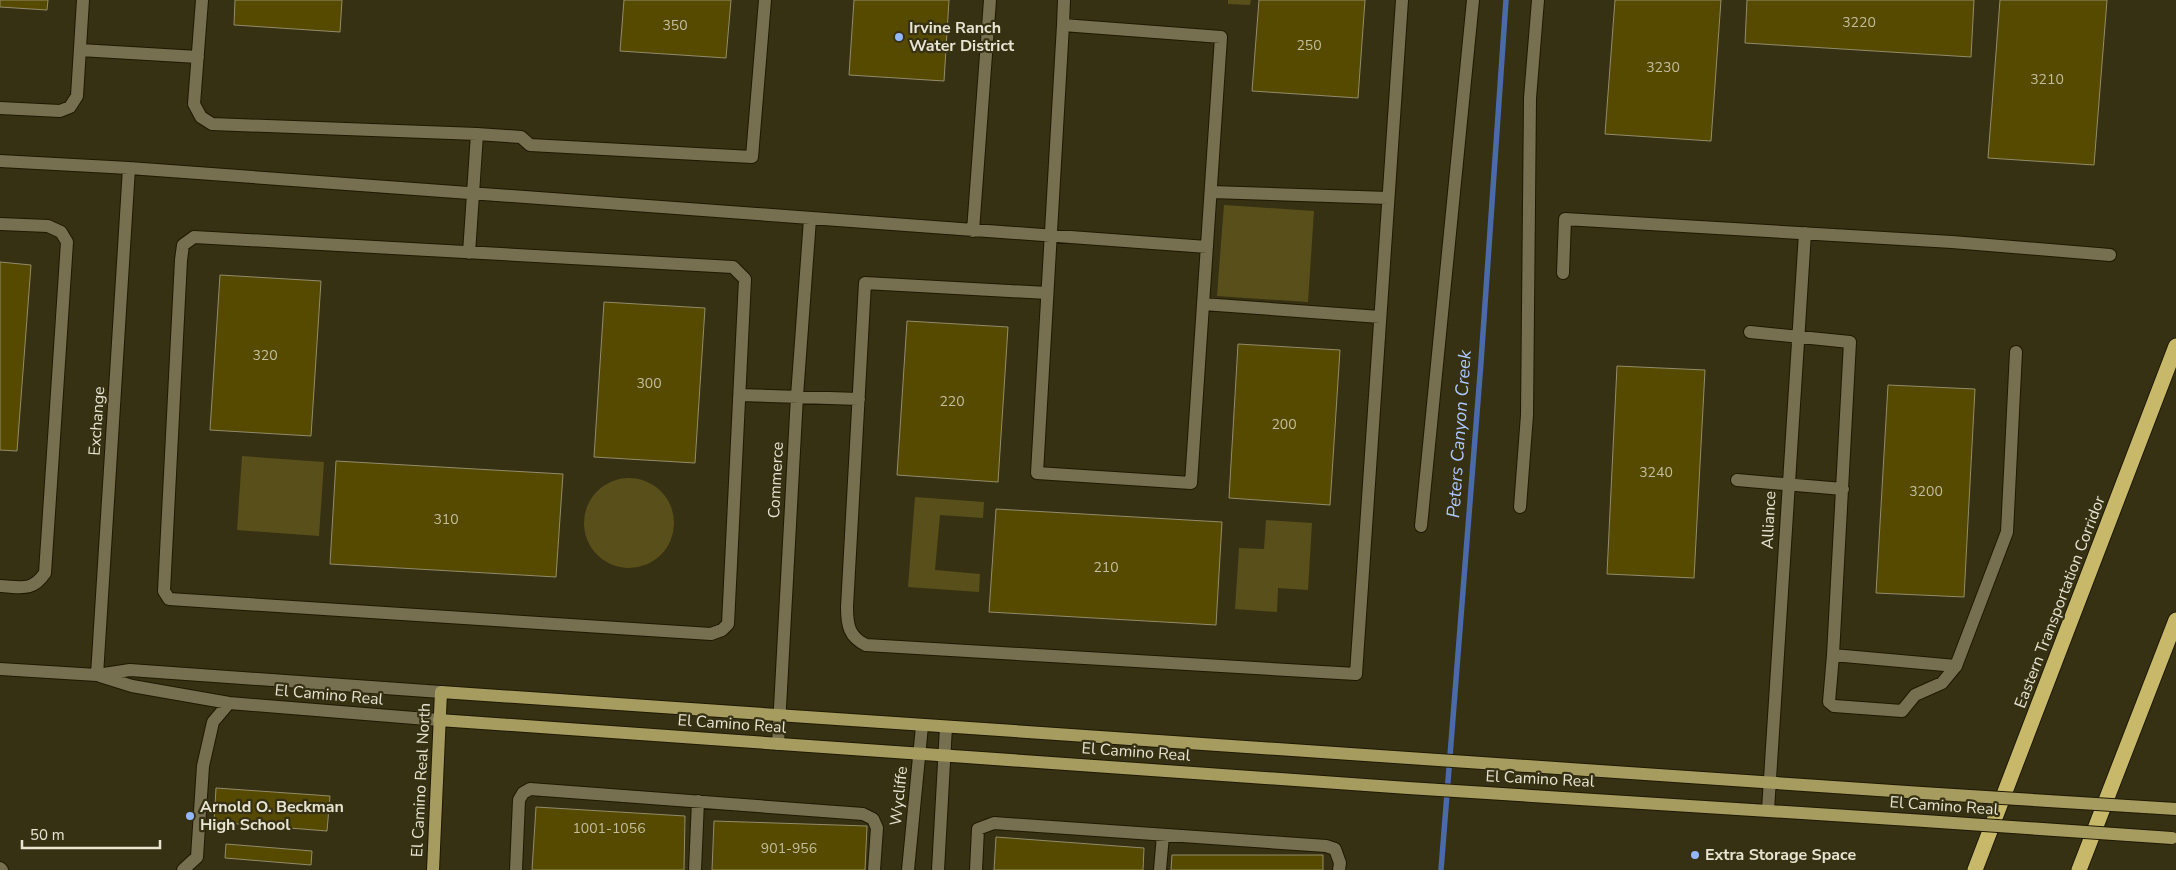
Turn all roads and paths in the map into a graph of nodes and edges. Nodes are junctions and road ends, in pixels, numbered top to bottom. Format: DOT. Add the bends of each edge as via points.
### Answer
graph roads {
  1 [pos="83,0"];
  2 [pos="202,0"];
  3 [pos="765,0"];
  4 [pos="990,0"];
  5 [pos="1064,0"];
  6 [pos="1402,0"];
  7 [pos="1473,0"];
  8 [pos="1538,0"];
  9 [pos="1063,24"];
  10 [pos="80,50"];
  11 [pos="198,58"];
  12 [pos="0,108"];
  13 [pos="477,134"];
  14 [pos="0,161"];
  15 [pos="129,168"];
  16 [pos="1211,192"];
  17 [pos="473,194"];
  18 [pos="1388,198"];
  19 [pos="810,219"];
  20 [pos="0,224"];
  21 [pos="973,231"];
  22 [pos="1805,233"];
  23 [pos="1051,236"];
  24 [pos="1207,247"];
  25 [pos="469,254"];
  26 [pos="2110,256"];
  27 [pos="1563,273"];
  28 [pos="1047,293"];
  29 [pos="1203,304"];
  30 [pos="1380,316"];
  31 [pos="1750,332"];
  32 [pos="1798,337"];
  33 [pos="2176,346"];
  34 [pos="2016,352"];
  35 [pos="740,395"];
  36 [pos="797,396"];
  37 [pos="859,399"];
  38 [pos="1737,480"];
  39 [pos="1788,483"];
  40 [pos="1843,489"];
  41 [pos="1520,507"];
  42 [pos="1421,526"];
  43 [pos="0,586"];
  44 [pos="2176,620"];
  45 [pos="1833,655"];
  46 [pos="1956,666"];
  47 [pos="0,669"];
  48 [pos="97,675"];
  49 [pos="441,692"];
  50 [pos="229,703"];
  51 [pos="779,716"];
  52 [pos="439,720"];
  53 [pos="922,726"];
  54 [pos="946,727"];
  55 [pos="778,744"];
  56 [pos="920,754"];
  57 [pos="944,756"];
  58 [pos="1770,782"];
  59 [pos="698,801"];
  60 [pos="2176,808"];
  61 [pos="1768,810"];
  62 [pos="1164,835"];
  63 [pos="2174,838"];
  64 [pos="183,870"];
  65 [pos="433,870"];
  66 [pos="516,870"];
  67 [pos="695,870"];
  68 [pos="874,870"];
  69 [pos="908,870"];
  70 [pos="938,870"];
  71 [pos="976,870"];
  72 [pos="1160,870"];
  73 [pos="1339,870"];
  74 [pos="1975,870"];
  75 [pos="2079,870"];
  1 -- 10 [label="street"];
  2 -- 11 [label="street"];
  3 -- 13 [label="street" via="752,157 530,145 521,137"];
  4 -- 21 [label="street"];
  5 -- 9 [label="street"];
  6 -- 18 [label="street"];
  7 -- 42 [label="street"];
  8 -- 41 [label="street" via="1530,98 1527,414"];
  9 -- 16 [label="street" via="1221,37"];
  9 -- 23 [label="street"];
  10 -- 11 [label="street"];
  10 -- 12 [label="street" via="77,96 70,106 60,111"];
  11 -- 13 [label="street" via="194,104 201,117 212,124"];
  13 -- 17 [label="street"];
  14 -- 15 [label="street"];
  15 -- 17 [label="street"];
  15 -- 48 [label="street, Exchange"];
  16 -- 18 [label="street"];
  16 -- 24 [label="street"];
  17 -- 19 [label="street"];
  17 -- 25 [label="street"];
  18 -- 30 [label="street"];
  19 -- 21 [label="street"];
  19 -- 36 [label="street, Commerce"];
  20 -- 43 [label="street" via="48,226 61,232 67,242 45,573 30,588"];
  21 -- 23 [label="street"];
  22 -- 26 [label="street"];
  22 -- 27 [label="street" via="1565,219"];
  22 -- 32 [label="street, Alliance"];
  23 -- 24 [label="street"];
  23 -- 28 [label="street"];
  24 -- 29 [label="street"];
  25 -- 35 [label="street" via="733,267 746,279"];
  25 -- 35 [label="street" via="194,237 183,245 164,591 169,600 711,634 728,624"];
  28 -- 29 [label="street" via="1037,473 1191,483"];
  28 -- 37 [label="street" via="865,283"];
  29 -- 30 [label="street"];
  30 -- 37 [label="street" via="1356,674 866,645 857,641 847,621"];
  31 -- 32 [label="street"];
  32 -- 39 [label="street, Alliance"];
  32 -- 40 [label="street" via="1850,342"];
  33 -- 74 [label="highway, Eastern Transportation Corridor"];
  34 -- 46 [label="street" via="2007,532"];
  35 -- 36 [label="street"];
  36 -- 37 [label="street"];
  36 -- 51 [label="street, Commerce"];
  38 -- 39 [label="street"];
  39 -- 40 [label="street"];
  39 -- 58 [label="street, Alliance"];
  40 -- 45 [label="street"];
  44 -- 75 [label="highway"];
  45 -- 46 [label="street"];
  45 -- 46 [label="street" via="1829,702 1834,706 1902,711 1915,696 1942,683"];
  47 -- 48 [label="street, El Camino Real"];
  48 -- 49 [label="street, El Camino Real" via="130,670"];
  48 -- 50 [label="street, El Camino Real" via="132,686"];
  49 -- 51 [label="main road, El Camino Real"];
  49 -- 52 [label="main road, El Camino Real North"];
  50 -- 52 [label="street, El Camino Real"];
  50 -- 64 [label="street" via="213,722 203,766 197,857"];
  51 -- 53 [label="main road, El Camino Real"];
  51 -- 55 [label="street, Commerce"];
  52 -- 55 [label="main road, El Camino Real"];
  52 -- 65 [label="main road, El Camino Real North"];
  53 -- 54 [label="main road, El Camino Real"];
  53 -- 56 [label="street, Wycliffe"];
  54 -- 57 [label="street"];
  54 -- 58 [label="main road, El Camino Real"];
  55 -- 56 [label="main road, El Camino Real"];
  56 -- 57 [label="main road, El Camino Real"];
  56 -- 69 [label="street, Wycliffe"];
  57 -- 61 [label="main road, El Camino Real"];
  57 -- 70 [label="street"];
  58 -- 60 [label="main road, El Camino Real, bridge"];
  58 -- 61 [label="street, Alliance"];
  59 -- 66 [label="street" via="530,790 519,800"];
  59 -- 67 [label="street"];
  59 -- 68 [label="street" via="863,814 873,819 877,828"];
  61 -- 63 [label="main road, El Camino Real, bridge"];
  62 -- 71 [label="street" via="994,823 978,829"];
  62 -- 72 [label="street"];
  62 -- 73 [label="street" via="1326,846 1335,849"];
}
